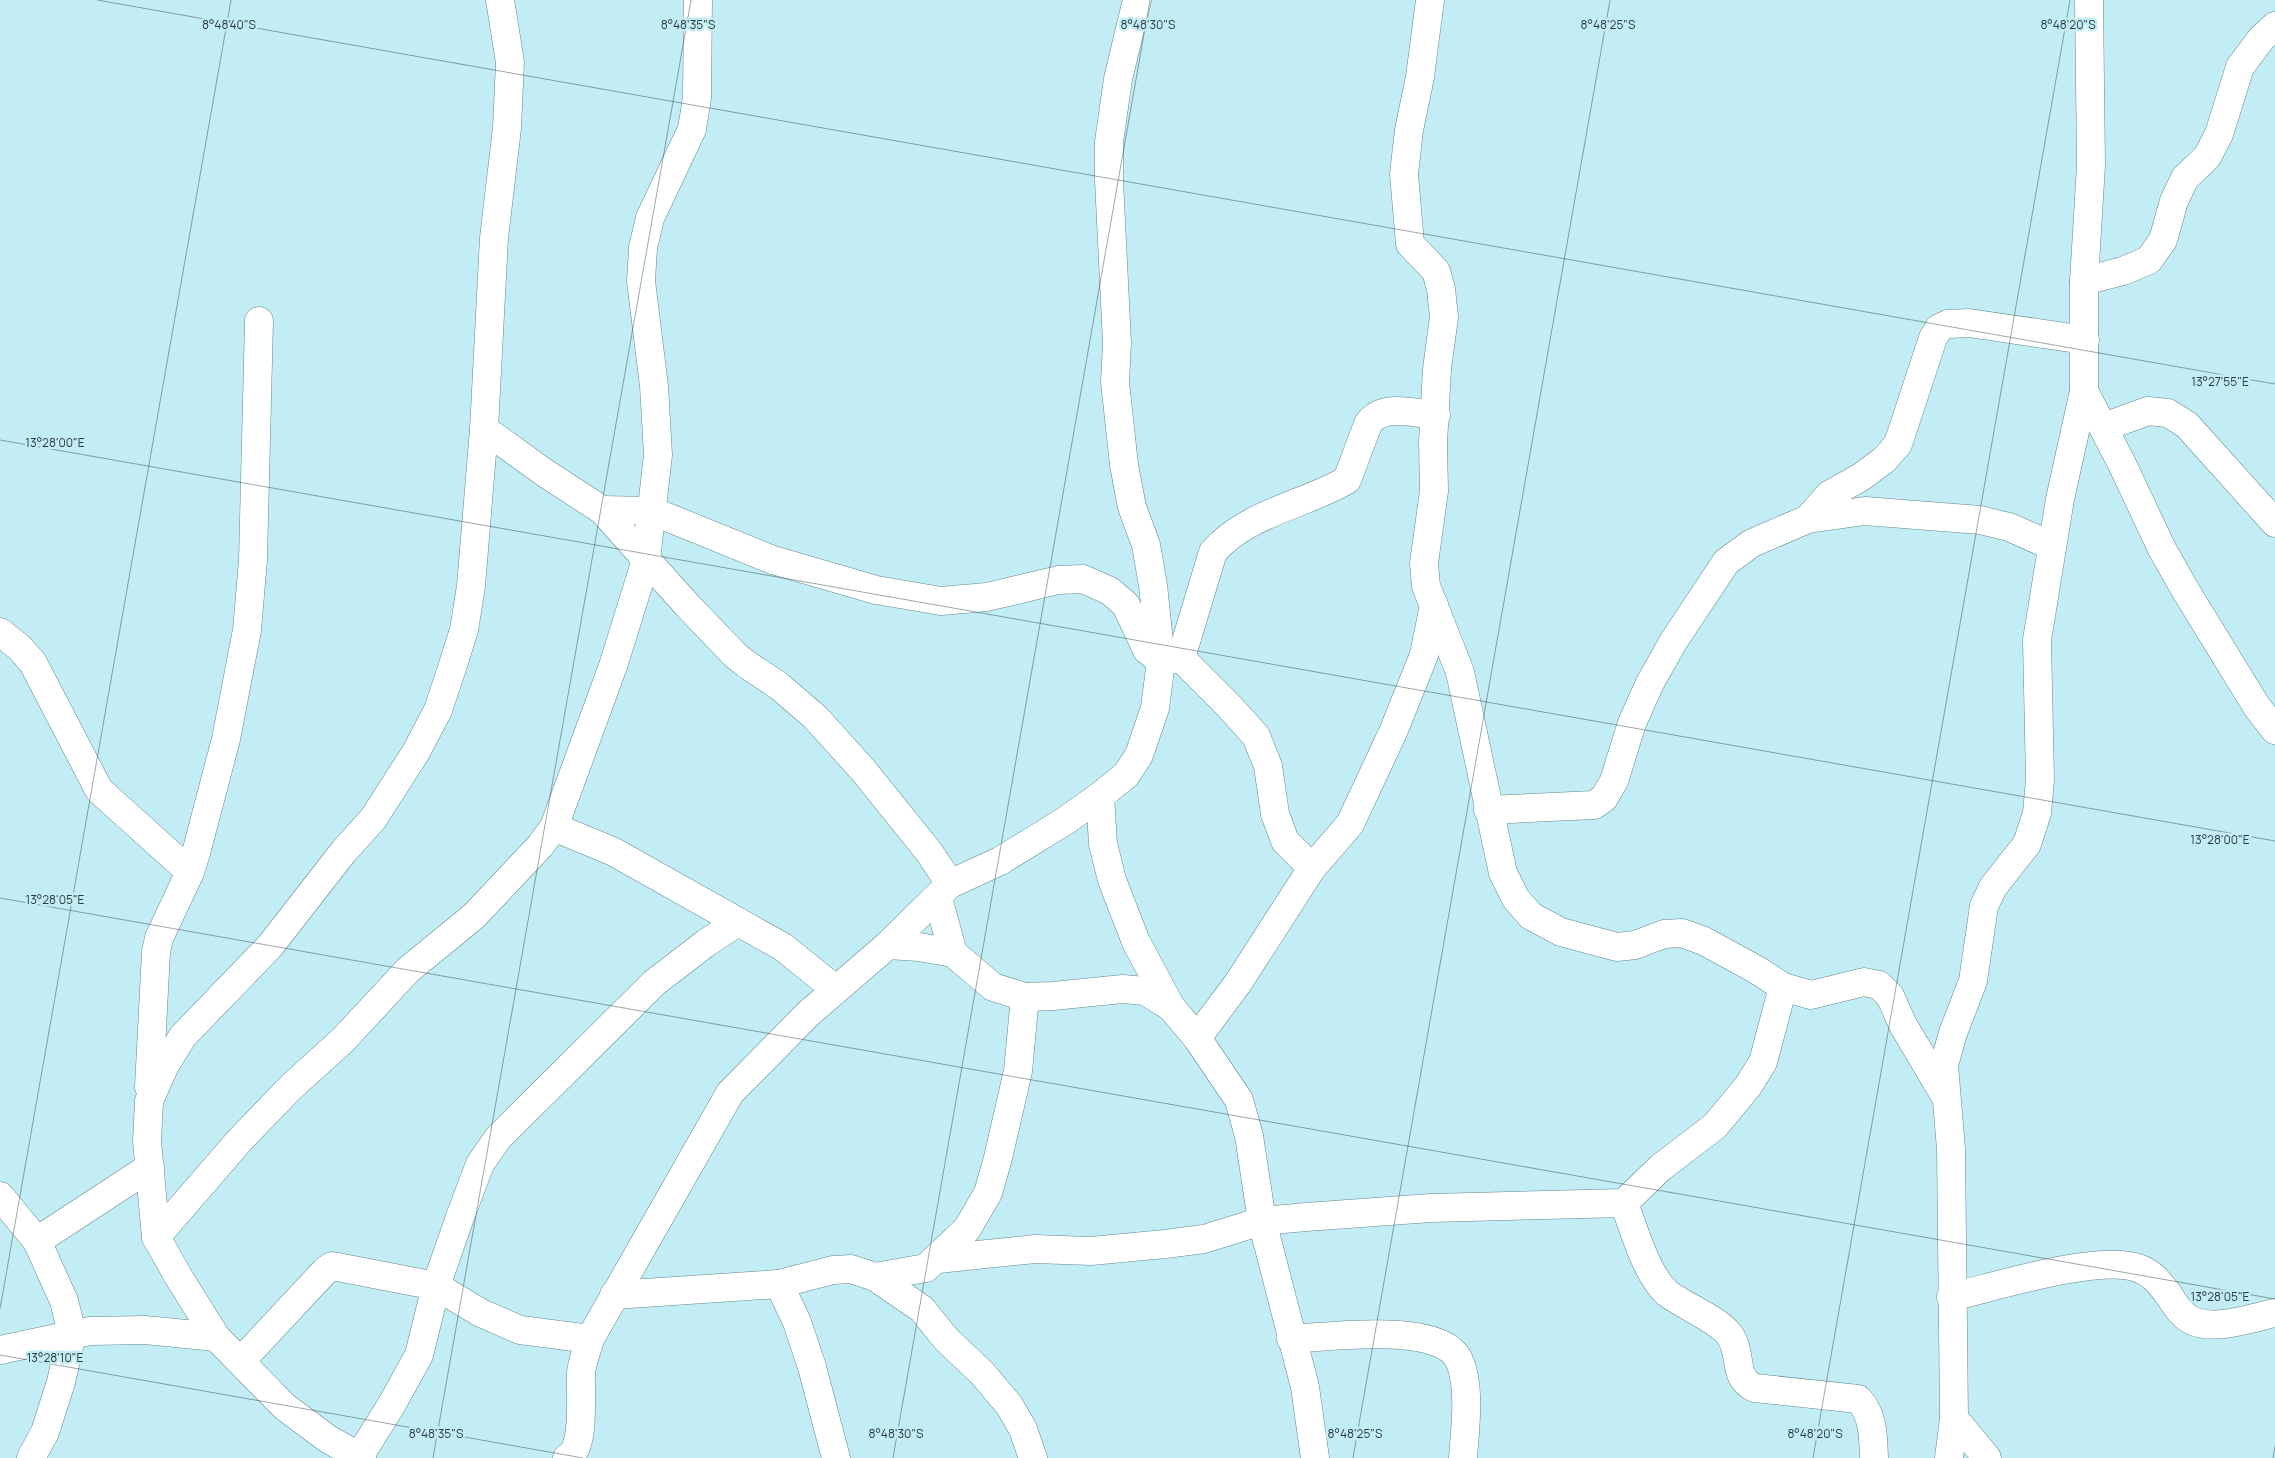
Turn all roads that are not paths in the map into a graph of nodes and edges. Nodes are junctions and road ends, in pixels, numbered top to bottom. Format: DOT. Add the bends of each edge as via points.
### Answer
graph roads {
  1 [pos="500,0"];
  2 [pos="698,0"];
  3 [pos="1137,0"];
  4 [pos="1430,0"];
  5 [pos="2089,0"];
  6 [pos="2275,26"];
  7 [pos="2084,280"];
  8 [pos="259,321"];
  9 [pos="2085,340"];
  10 [pos="2084,391"];
  11 [pos="1436,415"];
  12 [pos="2104,427"];
  13 [pos="484,428"];
  14 [pos="602,510"];
  15 [pos="652,511"];
  16 [pos="1808,520"];
  17 [pos="2275,523"];
  18 [pos="2052,546"];
  19 [pos="646,560"];
  20 [pos="1434,605"];
  21 [pos="0,632"];
  22 [pos="1171,660"];
  23 [pos="2275,730"];
  24 [pos="1100,796"];
  25 [pos="1488,810"];
  26 [pos="554,827"];
  27 [pos="1312,868"];
  28 [pos="190,872"];
  29 [pos="944,891"];
  30 [pos="738,922"];
  31 [pos="888,945"];
  32 [pos="953,953"];
  33 [pos="1783,987"];
  34 [pos="835,990"];
  35 [pos="1026,997"];
  36 [pos="1171,1007"];
  37 [pos="1197,1038"];
  38 [pos="1946,1097"];
  39 [pos="149,1101"];
  40 [pos="150,1167"];
  41 [pos="0,1196"];
  42 [pos="1624,1203"];
  43 [pos="1262,1221"];
  44 [pos="156,1236"];
  45 [pos="36,1240"];
  46 [pos="932,1263"];
  47 [pos="875,1277"];
  48 [pos="779,1284"];
  49 [pos="436,1286"];
  50 [pos="614,1295"];
  51 [pos="1952,1297"];
  52 [pos="922,1309"];
  53 [pos="2275,1313"];
  54 [pos="72,1333"];
  55 [pos="216,1337"];
  56 [pos="590,1339"];
  57 [pos="1291,1339"];
  58 [pos="0,1350"];
  59 [pos="241,1361"];
  60 [pos="1954,1418"];
  61 [pos="31,1458"];
  62 [pos="360,1458"];
  63 [pos="567,1458"];
  64 [pos="836,1458"];
  65 [pos="1032,1458"];
  66 [pos="1315,1458"];
  67 [pos="1463,1458"];
  68 [pos="1874,1458"];
  69 [pos="1949,1458"];
  70 [pos="1987,1458"];
  1 -- 13 [label="street" via="510,62 506,137 494,238"];
  2 -- 15 [label="street" via="697,98 692,129 650,218 643,248 642,281 658,455"];
  3 -- 22 [label="street" via="1118,79 1109,142 1117,342 1115,382 1132,507 1146,545"];
  4 -- 11 [label="street" via="1404,174 1410,244 1436,271 1441,289 1444,316 1437,369"];
  5 -- 7 [label="street" via="2091,165"];
  6 -- 7 [label="street" via="2240,67 2219,134 2207,157 2185,178 2174,201 2163,240 2149,260 2124,271"];
  7 -- 9 [label="street"];
  8 -- 28 [label="street" via="253,560 247,630 226,739"];
  9 -- 10 [label="street"];
  9 -- 16 [label="street" via="1969,324 1948,324 1939,328 1898,444 1884,460 1862,476 1829,494"];
  10 -- 12 [label="street"];
  10 -- 18 [label="street"];
  11 -- 20 [label="street" via="1434,491 1424,563 1426,586"];
  11 -- 22 [label="street" via="1385,412 1373,416 1347,480 1256,520 1225,538 1213,552"];
  12 -- 17 [label="street" via="2148,411 2168,413 2187,425"];
  12 -- 23 [label="street" via="2178,579 2243,686"];
  13 -- 14 [label="street"];
  13 -- 39 [label="street" via="471,586 464,630 438,710 416,752 373,819 270,946 183,1036 165,1064"];
  14 -- 15 [label="street"];
  14 -- 19 [label="street"];
  15 -- 19 [label="street"];
  15 -- 22 [label="street" via="773,560 876,590 941,601 987,597 1058,580 1083,579 1110,591 1126,605 1147,650"];
  16 -- 18 [label="street" via="1865,511 1980,520 2009,526"];
  16 -- 25 [label="street" via="1752,543 1726,562 1650,683 1632,724 1614,781 1604,798 1594,805"];
  18 -- 38 [label="street" via="2037,640 2040,780 2037,814 2027,844 1993,887 1984,906 1972,981 1944,1065"];
  19 -- 26 [label="street" via="613,666"];
  19 -- 29 [label="street" via="735,655 815,717 863,770 929,852"];
  20 -- 25 [label="street" via="1460,672"];
  20 -- 27 [label="street" via="1424,655 1393,732 1350,824"];
  21 -- 28 [label="street" via="33,663 99,790"];
  22 -- 24 [label="street" via="1139,755 1126,775"];
  22 -- 27 [label="street" via="1228,705 1256,736 1268,766 1275,814 1285,841"];
  24 -- 29 [label="street" via="1000,861"];
  24 -- 36 [label="street" via="1103,844 1112,880 1136,942"];
  25 -- 33 [label="street" via="1503,873 1516,899 1531,916 1561,932 1616,947 1635,945 1664,934 1682,933 1704,941"];
  26 -- 30 [label="street" via="614,852"];
  26 -- 44 [label="street" via="474,916 408,970 343,1040 290,1088"];
  27 -- 37 [label="street" via="1238,984"];
  28 -- 39 [label="street" via="159,938 156,952"];
  29 -- 31 [label="street"];
  29 -- 32 [label="street"];
  30 -- 34 [label="street" via="783,947"];
  30 -- 49 [label="street" via="654,982 498,1138 480,1164"];
  31 -- 32 [label="street"];
  31 -- 34 [label="street"];
  32 -- 35 [label="street" via="993,987"];
  33 -- 38 [label="street" via="1811,994 1864,982 1879,985 1890,996 1903,1025"];
  33 -- 42 [label="street" via="1763,1062 1748,1086 1715,1126 1660,1168"];
  34 -- 50 [label="street" via="773,1047 730,1093"];
  35 -- 36 [label="street" via="1122,989 1145,991"];
  35 -- 46 [label="street" via="1018,1071 988,1192 967,1229"];
  36 -- 37 [label="street"];
  37 -- 43 [label="street" via="1239,1100 1249,1136"];
  38 -- 51 [label="street" via="1951,1149"];
  39 -- 40 [label="street"];
  40 -- 44 [label="street"];
  40 -- 45 [label="street"];
  41 -- 45 [label="street"];
  42 -- 43 [label="street" via="1432,1208"];
  42 -- 68 [label="street" via="1646,1262 1666,1292 1728,1332 1736,1347 1741,1379 1746,1384 1764,1389 1858,1399 1866,1408 1873,1429"];
  43 -- 46 [label="street" via="1204,1239 1091,1251 1035,1249"];
  43 -- 57 [label="street"];
  44 -- 55 [label="street"];
  45 -- 54 [label="street" via="64,1301"];
  46 -- 47 [label="street"];
  46 -- 52 [label="street"];
  47 -- 48 [label="street" via="851,1269"];
  47 -- 52 [label="street"];
  48 -- 50 [label="street"];
  48 -- 64 [label="street" via="797,1322 812,1367"];
  49 -- 56 [label="street" via="481,1313 520,1330"];
  49 -- 59 [label="street" via="332,1266"];
  49 -- 62 [label="street" via="419,1354"];
  50 -- 56 [label="street"];
  51 -- 53 [label="street" via="2075,1268 2107,1265 2136,1267 2154,1275 2184,1316 2200,1325"];
  51 -- 60 [label="street"];
  52 -- 65 [label="street" via="1009,1406 1023,1429"];
  54 -- 55 [label="street" via="145,1330"];
  54 -- 58 [label="street"];
  54 -- 61 [label="street" via="45,1432"];
  55 -- 59 [label="street"];
  56 -- 63 [label="street" via="581,1372 578,1445"];
  57 -- 66 [label="street" via="1304,1387"];
  57 -- 67 [label="street" via="1399,1334 1445,1345 1458,1358 1464,1376 1466,1420"];
  59 -- 62 [label="street" via="285,1407"];
  60 -- 69 [label="street"];
  60 -- 70 [label="street"];
}
